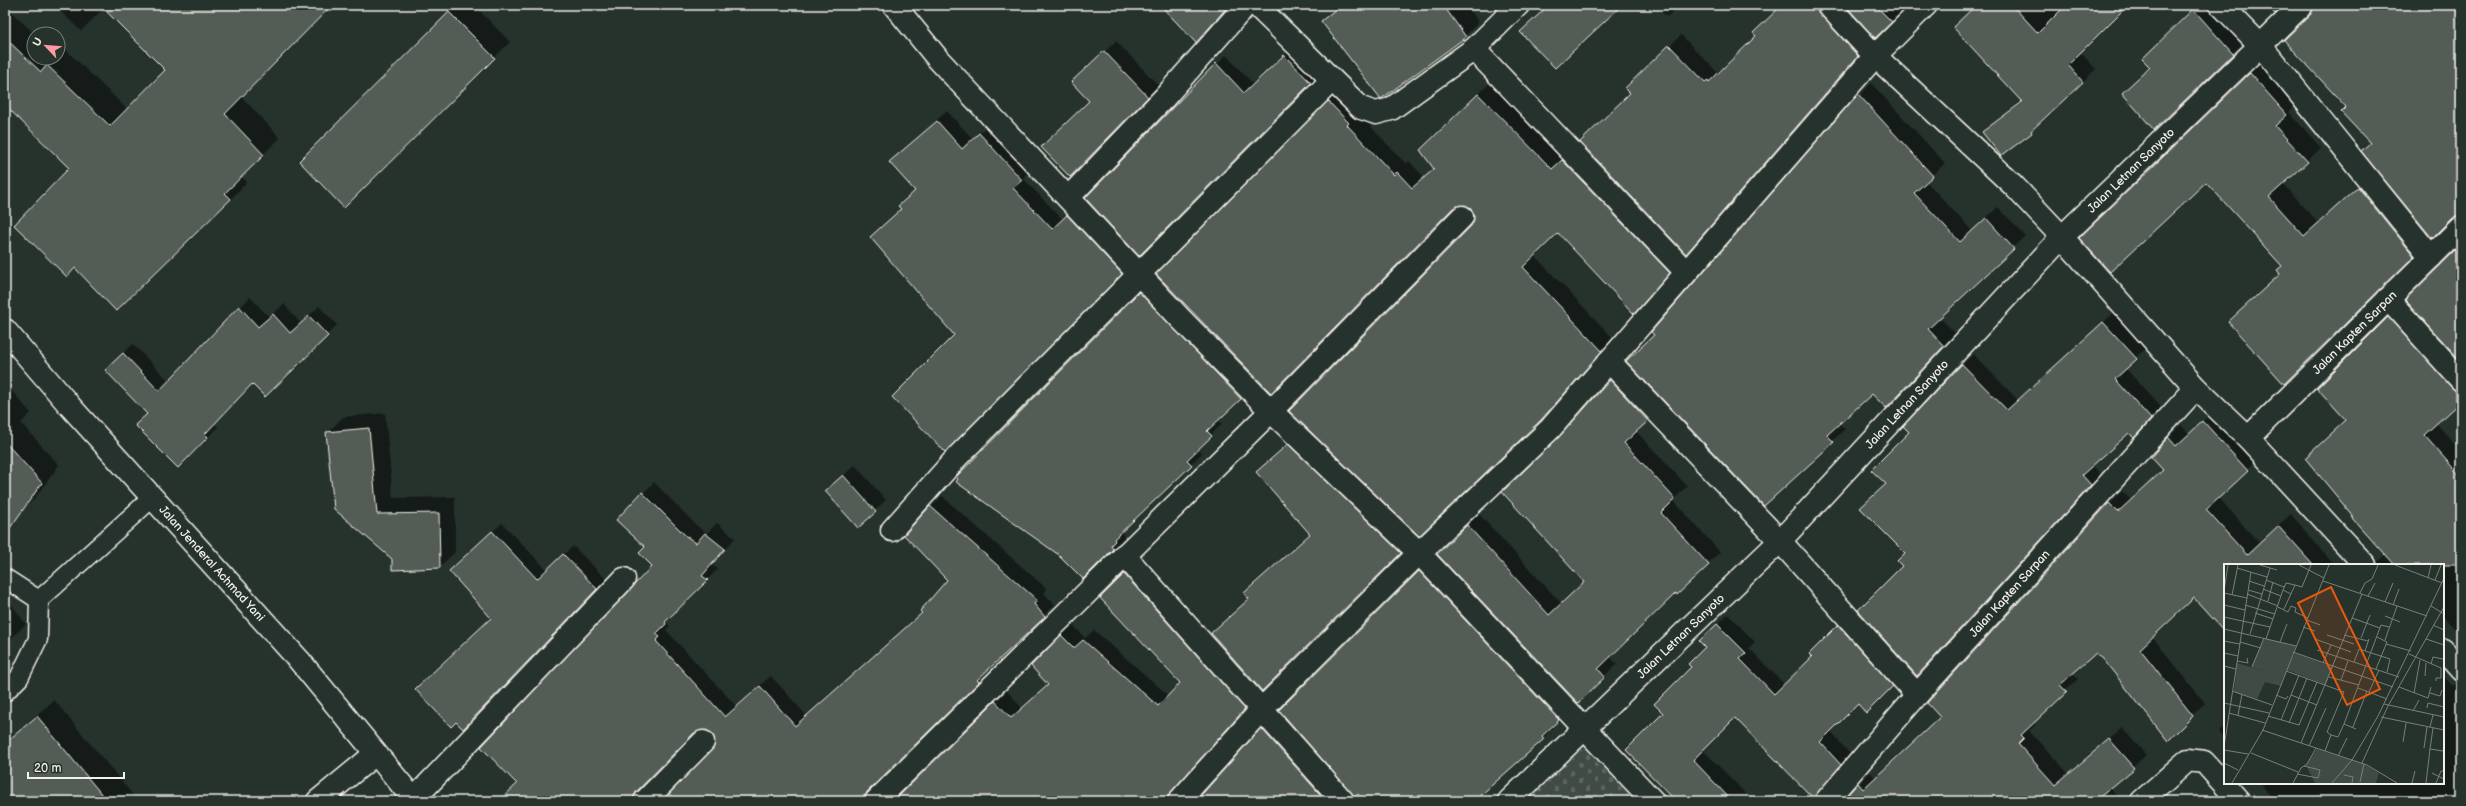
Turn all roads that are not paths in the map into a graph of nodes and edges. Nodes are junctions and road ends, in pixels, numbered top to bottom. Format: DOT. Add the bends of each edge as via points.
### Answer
graph roads {
  1 [pos="894,5"];
  2 [pos="1246,5"];
  3 [pos="1256,5"];
  4 [pos="1518,5"];
  5 [pos="1828,5"];
  6 [pos="1926,5"];
  7 [pos="2221,5"];
  8 [pos="2302,5"];
  9 [pos="2261,46"];
  10 [pos="1474,50"];
  11 [pos="1875,56"];
  12 [pos="1332,80"];
  13 [pos="1068,198"];
  14 [pos="1462,217"];
  15 [pos="2461,227"];
  16 [pos="2062,236"];
  17 [pos="2431,257"];
  18 [pos="1686,272"];
  19 [pos="1139,274"];
  20 [pos="2388,299"];
  21 [pos="5,330"];
  22 [pos="1609,361"];
  23 [pos="2461,380"];
  24 [pos="2196,388"];
  25 [pos="1271,411"];
  26 [pos="2248,438"];
  27 [pos="152,498"];
  28 [pos="892,530"];
  29 [pos="1780,541"];
  30 [pos="1419,553"];
  31 [pos="1124,555"];
  32 [pos="2363,564"];
  33 [pos="5,578"];
  34 [pos="624,579"];
  35 [pos="39,600"];
  36 [pos="2444,651"];
  37 [pos="2461,670"];
  38 [pos="5,692"];
  39 [pos="1917,695"];
  40 [pos="1261,710"];
  41 [pos="1586,727"];
  42 [pos="703,742"];
  43 [pos="374,754"];
  44 [pos="414,800"];
  45 [pos="318,801"];
  46 [pos="645,801"];
  47 [pos="876,801"];
  48 [pos="1179,801"];
  49 [pos="1343,801"];
  50 [pos="1509,801"];
  51 [pos="1653,801"];
  52 [pos="1826,801"];
  53 [pos="2142,801"];
  54 [pos="2239,801"];
  1 -- 13 [label="street" via="938,59"];
  2 -- 13 [label="street" via="1164,98"];
  3 -- 12 [label="street"];
  4 -- 10 [label="street"];
  5 -- 11 [label="street"];
  6 -- 11 [label="street"];
  7 -- 9 [label="street"];
  8 -- 9 [label="street, Jalan Letnan Sanyoto"];
  9 -- 16 [label="street, Jalan Letnan Sanyoto"];
  9 -- 17 [label="street"];
  10 -- 12 [label="street" via="1390,109 1376,113 1361,108"];
  10 -- 18 [label="street"];
  11 -- 16 [label="street" via="2013,185"];
  11 -- 18 [label="street"];
  12 -- 19 [label="street"];
  13 -- 19 [label="street"];
  14 -- 25 [label="street"];
  15 -- 17 [label="street, Jalan Kapten Sarpan"];
  16 -- 24 [label="street"];
  16 -- 29 [label="street, Jalan Letnan Sanyoto"];
  17 -- 20 [label="street, Jalan Kapten Sarpan"];
  18 -- 22 [label="street"];
  19 -- 25 [label="street"];
  19 -- 28 [label="street" via="958,456"];
  20 -- 23 [label="street"];
  20 -- 26 [label="street, Jalan Kapten Sarpan"];
  21 -- 27 [label="street, Jalan Jenderal Achmad Yani"];
  22 -- 29 [label="street"];
  22 -- 30 [label="street" via="1550,429"];
  24 -- 26 [label="street"];
  24 -- 39 [label="street, Jalan Kapten Sarpan"];
  25 -- 30 [label="street"];
  25 -- 31 [label="street"];
  26 -- 32 [label="street"];
  27 -- 35 [label="lane"];
  27 -- 43 [label="street, Jalan Jenderal Achmad Yani" via="299,660"];
  29 -- 39 [label="street"];
  29 -- 41 [label="street, Jalan Letnan Sanyoto"];
  30 -- 40 [label="street"];
  30 -- 41 [label="street"];
  31 -- 40 [label="street"];
  31 -- 47 [label="street"];
  33 -- 35 [label="lane"];
  34 -- 44 [label="street"];
  35 -- 38 [label="lane" via="38,639 19,678"];
  36 -- 37 [label="street"];
  39 -- 52 [label="street, Jalan Kapten Sarpan"];
  40 -- 48 [label="street"];
  40 -- 49 [label="street"];
  41 -- 50 [label="street, Jalan Letnan Sanyoto"];
  41 -- 51 [label="street"];
  42 -- 46 [label="street"];
  43 -- 44 [label="street, Jalan Jenderal Achmad Yani"];
  43 -- 45 [label="street"];
  53 -- 54 [label="street" via="2188,760 2204,762"];
}
